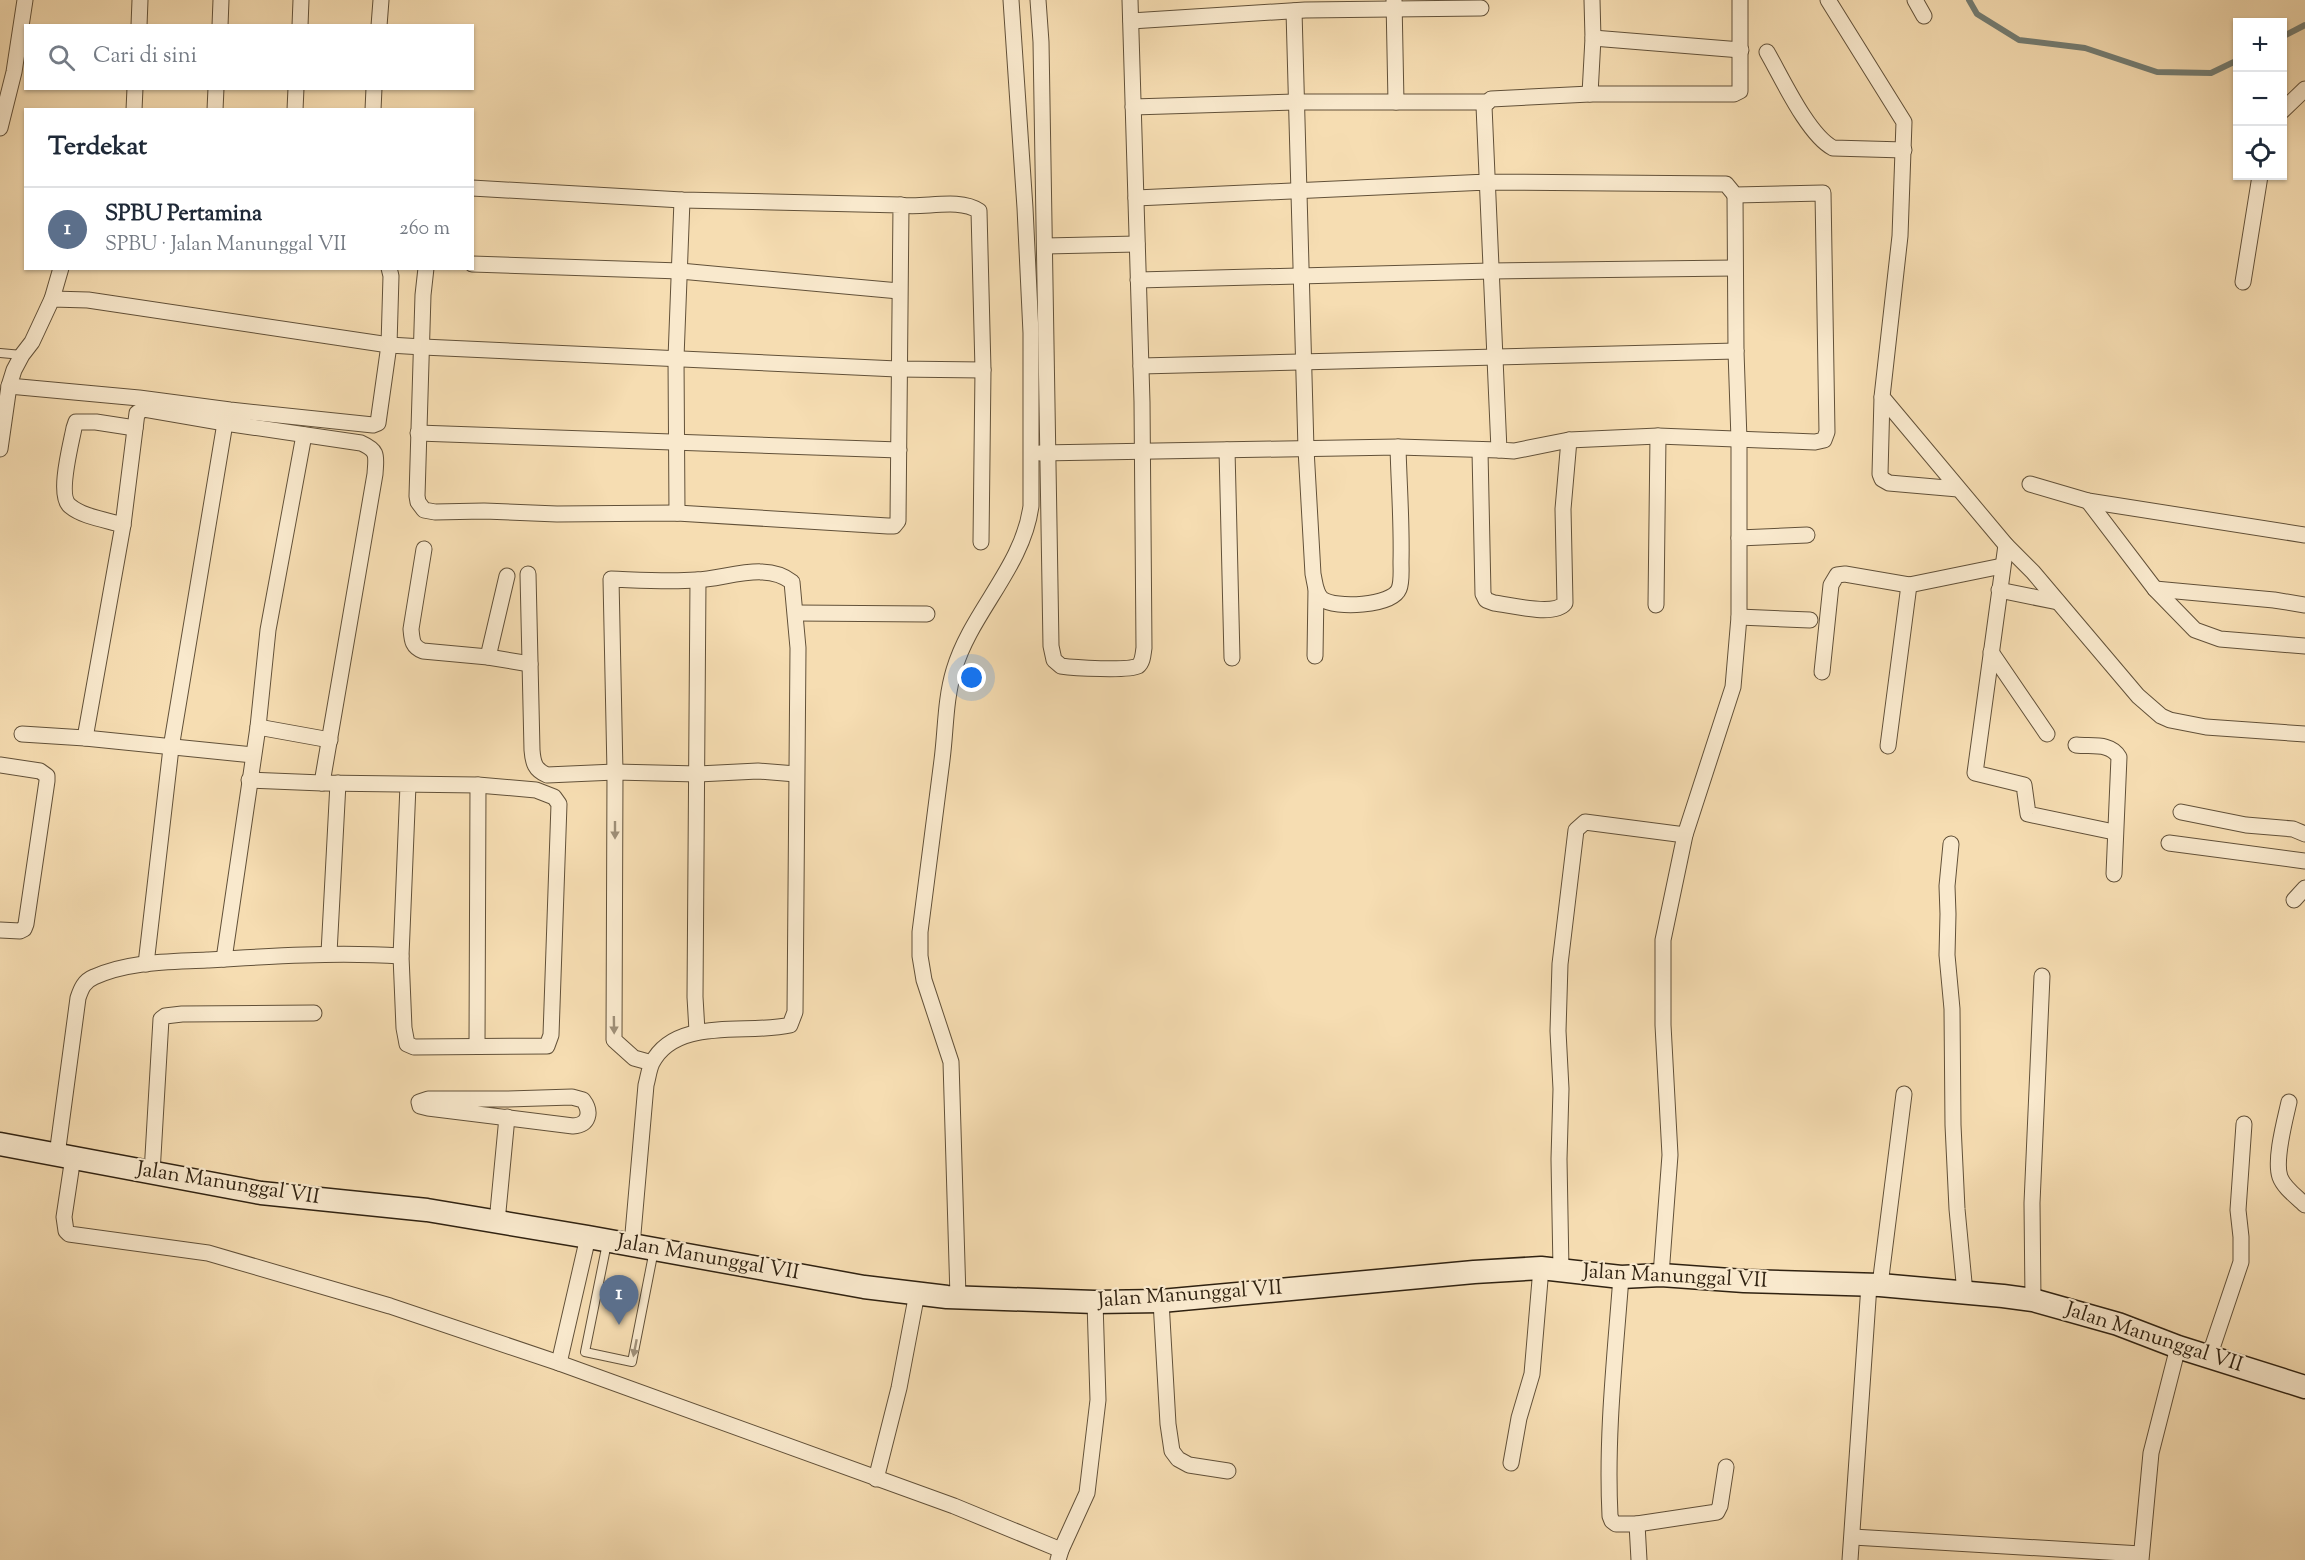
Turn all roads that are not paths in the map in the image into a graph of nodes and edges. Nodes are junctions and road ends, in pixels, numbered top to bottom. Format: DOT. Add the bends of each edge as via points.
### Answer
graph roads {
  1 [pos="25,0"];
  2 [pos="140,0"];
  3 [pos="221,0"];
  4 [pos="301,0"];
  5 [pos="381,0"];
  6 [pos="1011,0"];
  7 [pos="1038,0"];
  8 [pos="1130,0"];
  9 [pos="1592,0"];
  10 [pos="1740,0"];
  11 [pos="1828,0"];
  12 [pos="1915,0"];
  13 [pos="1394,4"];
  14 [pos="1215,7"];
  15 [pos="1301,7"];
  16 [pos="1481,8"];
  17 [pos="1924,16"];
  18 [pos="1131,21"];
  19 [pos="139,24"];
  20 [pos="219,24"];
  21 [pos="300,24"];
  22 [pos="379,24"];
  23 [pos="1593,38"];
  24 [pos="1741,50"];
  25 [pos="1767,52"];
  26 [pos="7,72"];
  27 [pos="2305,88"];
  28 [pos="135,90"];
  29 [pos="216,90"];
  30 [pos="296,90"];
  31 [pos="375,90"];
  32 [pos="1590,94"];
  33 [pos="1295,102"];
  34 [pos="1396,102"];
  35 [pos="1488,102"];
  36 [pos="1133,107"];
  37 [pos="2287,107"];
  38 [pos="134,108"];
  39 [pos="215,108"];
  40 [pos="295,108"];
  41 [pos="373,108"];
  42 [pos="0,128"];
  43 [pos="1904,150"];
  44 [pos="2258,180"];
  45 [pos="1487,182"];
  46 [pos="474,188"];
  47 [pos="1298,192"];
  48 [pos="1735,195"];
  49 [pos="1136,198"];
  50 [pos="682,200"];
  51 [pos="901,205"];
  52 [pos="1137,244"];
  53 [pos="1045,246"];
  54 [pos="474,264"];
  55 [pos="1735,268"];
  56 [pos="60,270"];
  57 [pos="390,270"];
  58 [pos="426,270"];
  59 [pos="680,271"];
  60 [pos="1491,271"];
  61 [pos="1301,276"];
  62 [pos="1138,280"];
  63 [pos="2243,282"];
  64 [pos="899,291"];
  65 [pos="52,299"];
  66 [pos="389,345"];
  67 [pos="423,347"];
  68 [pos="1736,351"];
  69 [pos="0,353"];
  70 [pos="22,355"];
  71 [pos="676,358"];
  72 [pos="1496,358"];
  73 [pos="1304,363"];
  74 [pos="1141,366"];
  75 [pos="897,369"];
  76 [pos="983,370"];
  77 [pos="9,386"];
  78 [pos="1881,397"];
  79 [pos="225,423"];
  80 [pos="135,428"];
  81 [pos="418,433"];
  82 [pos="304,435"];
  83 [pos="1659,436"];
  84 [pos="1569,440"];
  85 [pos="676,441"];
  86 [pos="1739,441"];
  87 [pos="1398,447"];
  88 [pos="0,449"];
  89 [pos="1306,449"];
  90 [pos="899,450"];
  91 [pos="1227,450"];
  92 [pos="1499,450"];
  93 [pos="1480,451"];
  94 [pos="1031,452"];
  95 [pos="1142,452"];
  96 [pos="1049,453"];
  97 [pos="2030,484"];
  98 [pos="1958,489"];
  99 [pos="2088,501"];
  100 [pos="677,513"];
  101 [pos="123,525"];
  102 [pos="1807,535"];
  103 [pos="2305,535"];
  104 [pos="1739,538"];
  105 [pos="981,542"];
  106 [pos="2006,545"];
  107 [pos="424,549"];
  108 [pos="2002,566"];
  109 [pos="528,574"];
  110 [pos="507,576"];
  111 [pos="698,580"];
  112 [pos="1909,585"];
  113 [pos="1316,589"];
  114 [pos="2154,589"];
  115 [pos="1999,590"];
  116 [pos="2058,602"];
  117 [pos="1656,605"];
  118 [pos="2305,605"];
  119 [pos="796,613"];
  120 [pos="927,614"];
  121 [pos="1739,617"];
  122 [pos="1810,620"];
  123 [pos="2305,646"];
  124 [pos="1991,652"];
  125 [pos="1315,656"];
  126 [pos="488,657"];
  127 [pos="1232,658"];
  128 [pos="530,664"];
  129 [pos="1822,672"];
  130 [pos="258,727"];
  131 [pos="22,734"];
  132 [pos="2047,734"];
  133 [pos="2305,734"];
  134 [pos="85,738"];
  135 [pos="330,740"];
  136 [pos="2076,745"];
  137 [pos="1888,746"];
  138 [pos="171,748"];
  139 [pos="253,755"];
  140 [pos="0,765"];
  141 [pos="615,772"];
  142 [pos="698,774"];
  143 [pos="796,774"];
  144 [pos="249,780"];
  145 [pos="322,783"];
  146 [pos="338,783"];
  147 [pos="408,785"];
  148 [pos="478,785"];
  149 [pos="2181,812"];
  150 [pos="2114,832"];
  151 [pos="2305,834"];
  152 [pos="1685,835"];
  153 [pos="2169,843"];
  154 [pos="1951,844"];
  155 [pos="2305,861"];
  156 [pos="2114,874"];
  157 [pos="2305,888"];
  158 [pos="2294,900"];
  159 [pos="0,930"];
  160 [pos="329,953"];
  161 [pos="401,956"];
  162 [pos="224,959"];
  163 [pos="146,964"];
  164 [pos="2042,976"];
  165 [pos="314,1013"];
  166 [pos="697,1031"];
  167 [pos="477,1046"];
  168 [pos="652,1063"];
  169 [pos="1904,1094"];
  170 [pos="2289,1102"];
  171 [pos="507,1117"];
  172 [pos="2244,1124"];
  173 [pos="0,1144"];
  174 [pos="65,1156"];
  175 [pos="152,1173"];
  176 [pos="2305,1205"];
  177 [pos="497,1222"];
  178 [pos="598,1238"];
  179 [pos="632,1245"];
  180 [pos="654,1249"];
  181 [pos="1551,1269"];
  182 [pos="1661,1275"];
  183 [pos="1621,1277"];
  184 [pos="1874,1285"];
  185 [pos="916,1293"];
  186 [pos="1965,1293"];
  187 [pos="958,1297"];
  188 [pos="2033,1300"];
  189 [pos="1161,1301"];
  190 [pos="1095,1302"];
  191 [pos="2178,1347"];
  192 [pos="2209,1357"];
  193 [pos="559,1364"];
  194 [pos="2305,1387"];
  195 [pos="1511,1463"];
  196 [pos="1726,1467"];
  197 [pos="1228,1471"];
  198 [pos="876,1479"];
  199 [pos="1637,1524"];
  200 [pos="1853,1537"];
  201 [pos="2028,1554"];
  202 [pos="1060,1555"];
  203 [pos="2141,1557"];
  204 [pos="1639,1560"];
  205 [pos="1850,1560"];
  1 -- 26 [label="street"];
  2 -- 19 [label="street"];
  3 -- 20 [label="street"];
  4 -- 21 [label="street"];
  5 -- 22 [label="street"];
  6 -- 94 [label="street" via="1030,310"];
  7 -- 53 [label="street"];
  8 -- 18 [label="street"];
  9 -- 23 [label="street"];
  10 -- 24 [label="street"];
  11 -- 43 [label="street" via="1904,122"];
  12 -- 17 [label="street"];
  13 -- 15 [label="street"];
  13 -- 16 [label="street"];
  13 -- 34 [label="street"];
  14 -- 15 [label="street"];
  14 -- 18 [label="street"];
  15 -- 33 [label="street"];
  18 -- 36 [label="street"];
  23 -- 24 [label="street"];
  23 -- 32 [label="street"];
  24 -- 32 [label="street" via="1740,91 1734,94"];
  25 -- 43 [label="street" via="1815,133 1827,145"];
  26 -- 42 [label="street"];
  27 -- 37 [label="street"];
  28 -- 38 [label="street"];
  29 -- 39 [label="street"];
  30 -- 40 [label="street"];
  31 -- 41 [label="street"];
  32 -- 35 [label="street"];
  33 -- 34 [label="street"];
  33 -- 36 [label="street"];
  33 -- 47 [label="street"];
  34 -- 35 [label="street"];
  35 -- 45 [label="street" via="1484,106"];
  36 -- 49 [label="street"];
  43 -- 78 [label="street" via="1900,236"];
  44 -- 63 [label="street"];
  45 -- 47 [label="street"];
  45 -- 48 [label="street" via="1726,184"];
  45 -- 60 [label="street"];
  46 -- 50 [label="street"];
  47 -- 49 [label="street"];
  47 -- 61 [label="street"];
  48 -- 55 [label="street"];
  48 -- 86 [label="street" via="1823,193 1827,432 1824,440 1815,442"];
  49 -- 52 [label="street"];
  50 -- 51 [label="street"];
  50 -- 59 [label="street"];
  51 -- 64 [label="street"];
  51 -- 76 [label="street" via="972,207 979,211"];
  52 -- 53 [label="street"];
  52 -- 62 [label="street"];
  53 -- 96 [label="street"];
  54 -- 59 [label="street"];
  55 -- 60 [label="street"];
  55 -- 68 [label="street"];
  56 -- 65 [label="street"];
  57 -- 66 [label="street"];
  58 -- 67 [label="street"];
  59 -- 64 [label="street"];
  59 -- 71 [label="street"];
  60 -- 61 [label="street"];
  60 -- 72 [label="street"];
  61 -- 62 [label="street"];
  61 -- 73 [label="street"];
  62 -- 74 [label="street"];
  64 -- 75 [label="street"];
  65 -- 66 [label="street" via="88,300"];
  65 -- 70 [label="street"];
  66 -- 67 [label="street"];
  66 -- 77 [label="street" via="378,423 373,425"];
  67 -- 71 [label="street"];
  67 -- 81 [label="street"];
  68 -- 72 [label="street"];
  68 -- 86 [label="street"];
  69 -- 70 [label="lane"];
  70 -- 77 [label="street"];
  71 -- 75 [label="street"];
  71 -- 85 [label="street"];
  72 -- 73 [label="street"];
  72 -- 92 [label="street"];
  73 -- 74 [label="street"];
  73 -- 89 [label="street"];
  74 -- 95 [label="street"];
  75 -- 76 [label="street"];
  75 -- 90 [label="street"];
  76 -- 105 [label="street"];
  77 -- 88 [label="street"];
  78 -- 98 [label="street"];
  78 -- 98 [label="street" via="1882,479 1889,483"];
  79 -- 80 [label="street" via="144,409 137,413"];
  79 -- 82 [label="street"];
  79 -- 138 [label="street"];
  80 -- 101 [label="street"];
  80 -- 101 [label="street" via="76,422 63,490 65,501 78,511"];
  81 -- 85 [label="street"];
  81 -- 100 [label="street" via="417,496 420,506 428,511"];
  82 -- 130 [label="street" via="268,630"];
  82 -- 135 [label="street" via="361,442 376,454"];
  83 -- 84 [label="street"];
  83 -- 86 [label="street"];
  83 -- 117 [label="street"];
  84 -- 92 [label="street" via="1514,451"];
  84 -- 93 [label="street" via="1563,508 1565,603 1551,610 1494,603 1483,594"];
  85 -- 90 [label="street"];
  85 -- 100 [label="street"];
  86 -- 104 [label="street"];
  87 -- 89 [label="street"];
  87 -- 93 [label="street"];
  87 -- 113 [label="street" via="1399,589 1383,601 1348,604 1331,604"];
  89 -- 91 [label="street"];
  89 -- 113 [label="street"];
  90 -- 100 [label="street" via="898,521 894,526"];
  91 -- 95 [label="street"];
  91 -- 127 [label="street"];
  92 -- 93 [label="street"];
  94 -- 96 [label="street"];
  94 -- 187 [label="street" via="1029,525 972,629 947,697 920,932 924,980 951,1062"];
  95 -- 96 [label="street"];
  95 -- 96 [label="street" via="1144,648 1142,661 1125,668 1072,668 1054,660"];
  97 -- 99 [label="street"];
  98 -- 106 [label="street"];
  99 -- 103 [label="street"];
  99 -- 114 [label="street"];
  101 -- 134 [label="street"];
  102 -- 104 [label="street"];
  104 -- 121 [label="street"];
  106 -- 108 [label="street"];
  106 -- 116 [label="street"];
  107 -- 126 [label="street" via="411,629 414,645 423,651"];
  108 -- 112 [label="street"];
  108 -- 115 [label="street"];
  109 -- 128 [label="street"];
  110 -- 126 [label="street"];
  111 -- 119 [label="street" via="782,574 792,582"];
  111 -- 141 [label="street" via="611,579"];
  111 -- 142 [label="street"];
  112 -- 129 [label="street" via="1837,575 1831,585"];
  112 -- 137 [label="street"];
  113 -- 125 [label="street"];
  114 -- 118 [label="street"];
  114 -- 123 [label="street" via="2202,633 2220,639"];
  115 -- 116 [label="street"];
  115 -- 124 [label="street"];
  116 -- 133 [label="street" via="2161,716 2206,727"];
  119 -- 120 [label="street"];
  119 -- 143 [label="street"];
  121 -- 122 [label="street"];
  121 -- 152 [label="street" via="1733,687"];
  124 -- 132 [label="street"];
  124 -- 150 [label="street" via="1975,773 2024,785 2028,814"];
  126 -- 128 [label="street"];
  128 -- 141 [label="street" via="533,761 538,771 547,775"];
  130 -- 135 [label="street"];
  130 -- 139 [label="street"];
  131 -- 134 [label="street"];
  134 -- 138 [label="street"];
  135 -- 145 [label="street"];
  136 -- 150 [label="street" via="2106,746 2119,757"];
  138 -- 139 [label="street"];
  138 -- 163 [label="street"];
  139 -- 144 [label="street"];
  140 -- 159 [label="street" via="40,771 47,776 47,782 26,924 20,931"];
  141 -- 142 [label="street"];
  141 -- 168 [label="street, one-way" via="614,1040 634,1058"];
  142 -- 143 [label="street"];
  142 -- 166 [label="street"];
  143 -- 166 [label="street" via="793,1020 790,1025 775,1028"];
  144 -- 145 [label="street"];
  144 -- 162 [label="street"];
  145 -- 146 [label="street"];
  146 -- 147 [label="street"];
  146 -- 160 [label="street"];
  147 -- 148 [label="street"];
  147 -- 161 [label="street"];
  148 -- 167 [label="street"];
  148 -- 167 [label="street" via="536,790 554,797 559,804 549,1043 542,1048"];
  149 -- 151 [label="street"];
  150 -- 156 [label="street"];
  152 -- 181 [label="street" via="1585,822 1576,830 1560,964 1559,1159"];
  152 -- 182 [label="street" via="1662,952 1670,1155"];
  153 -- 155 [label="street"];
  154 -- 186 [label="street" via="1947,956 1957,1209"];
  157 -- 158 [label="street"];
  160 -- 161 [label="street"];
  160 -- 162 [label="street"];
  161 -- 167 [label="street" via="407,1044"];
  162 -- 163 [label="street"];
  163 -- 174 [label="street" via="92,977 82,986"];
  164 -- 188 [label="street" via="2032,1203"];
  165 -- 175 [label="street" via="182,1014 161,1019"];
  166 -- 168 [label="street" via="668,1043"];
  168 -- 179 [label="street" via="646,1086"];
  169 -- 184 [label="street"];
  170 -- 176 [label="street" via="2281,1135 2279,1173"];
  171 -- 171 [label="street" via="428,1108 419,1102 572,1097 583,1100 589,1111 587,1119 577,1126"];
  171 -- 177 [label="street"];
  172 -- 192 [label="street" via="2238,1210 2241,1262"];
  173 -- 174 [label="street, Jalan Manunggal VII"];
  174 -- 175 [label="street, Jalan Manunggal VII"];
  174 -- 193 [label="street" via="63,1217 69,1234 208,1253 390,1306"];
  175 -- 177 [label="street, Jalan Manunggal VII" via="261,1193 427,1210"];
  177 -- 178 [label="street, Jalan Manunggal VII"];
  178 -- 179 [label="street, Jalan Manunggal VII"];
  180 -- 178 [label="lane, one-way" via="632,1362 585,1353"];
  178 -- 193 [label="street"];
  179 -- 180 [label="street, Jalan Manunggal VII"];
  180 -- 185 [label="street, Jalan Manunggal VII"];
  181 -- 183 [label="street, Jalan Manunggal VII"];
  181 -- 189 [label="street, Jalan Manunggal VII" via="1474,1272"];
  181 -- 195 [label="street"];
  182 -- 183 [label="street, Jalan Manunggal VII"];
  182 -- 184 [label="street, Jalan Manunggal VII"];
  183 -- 199 [label="street" via="1608,1475 1610,1516 1616,1524"];
  184 -- 186 [label="street, Jalan Manunggal VII"];
  184 -- 200 [label="street"];
  185 -- 187 [label="street, Jalan Manunggal VII"];
  185 -- 198 [label="street" via="899,1388"];
  186 -- 188 [label="street, Jalan Manunggal VII"];
  187 -- 190 [label="street, Jalan Manunggal VII"];
  188 -- 191 [label="street, Jalan Manunggal VII" via="2118,1324"];
  189 -- 190 [label="street, Jalan Manunggal VII"];
  189 -- 197 [label="street" via="1172,1451 1189,1465"];
  190 -- 202 [label="street" via="1098,1400 1088,1484"];
  191 -- 192 [label="street, Jalan Manunggal VII"];
  191 -- 203 [label="street" via="2151,1453"];
  192 -- 194 [label="street, Jalan Manunggal VII"];
  193 -- 198 [label="street"];
  196 -- 199 [label="street" via="1717,1512"];
  198 -- 202 [label="street" via="954,1506"];
  199 -- 204 [label="street"];
  200 -- 201 [label="street"];
  200 -- 205 [label="street"];
  201 -- 203 [label="street"];
}
